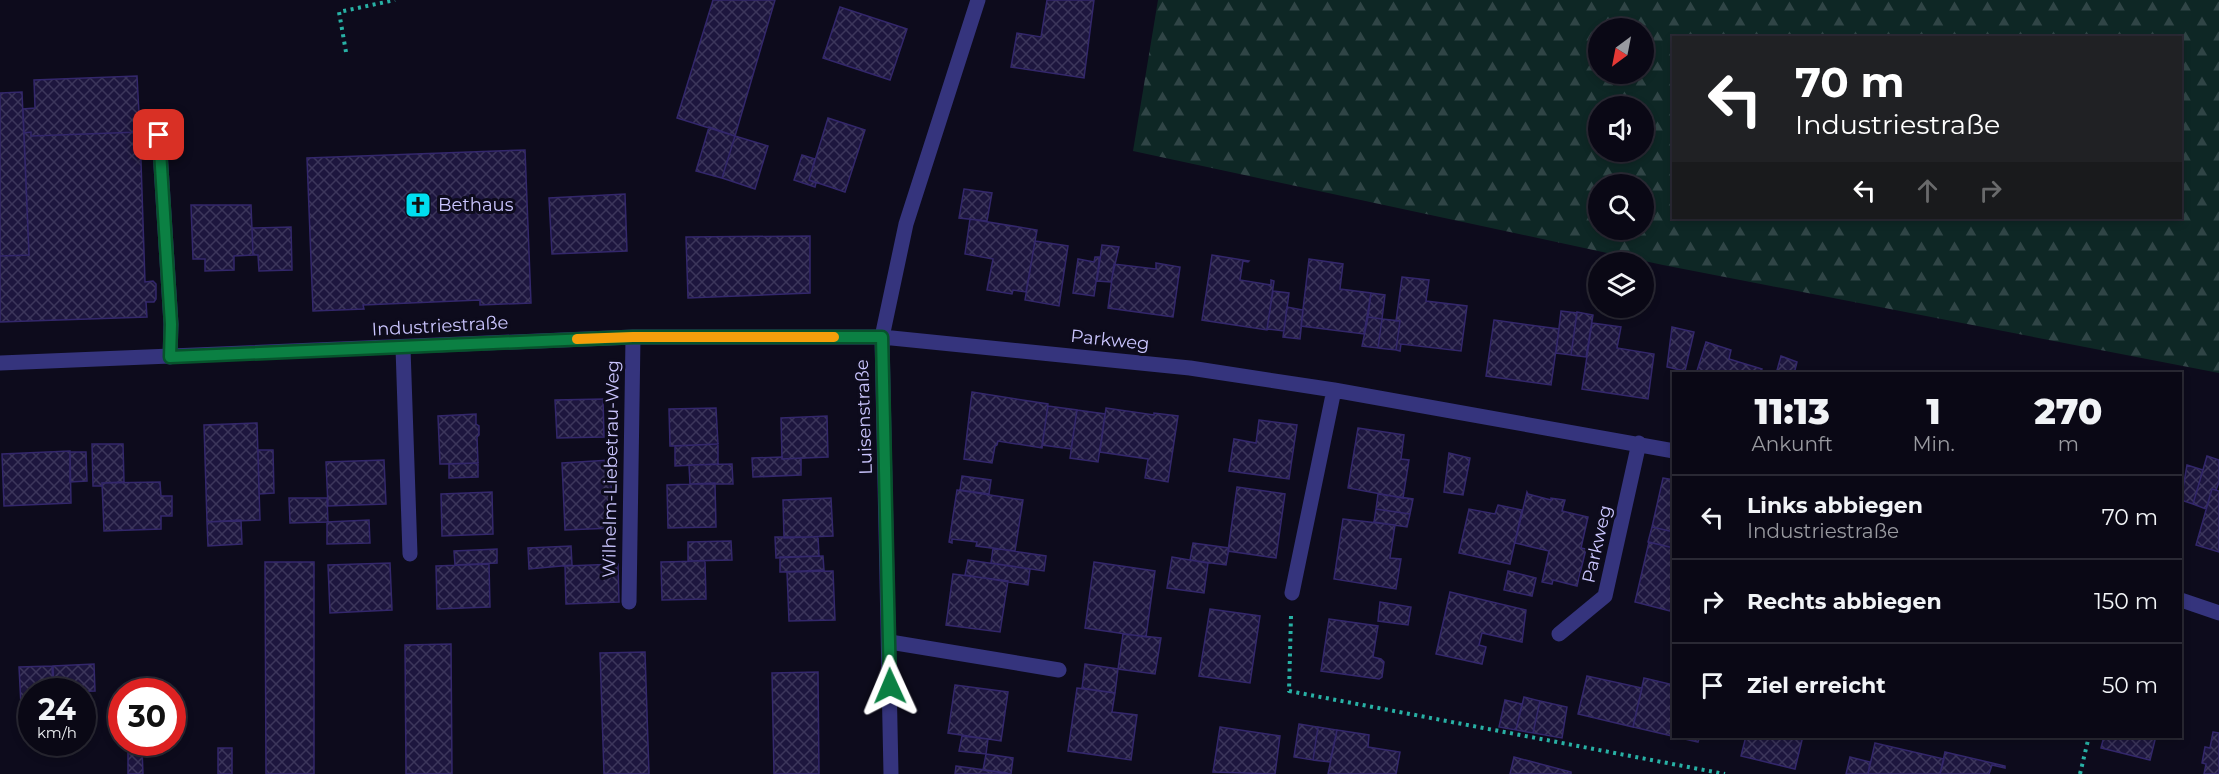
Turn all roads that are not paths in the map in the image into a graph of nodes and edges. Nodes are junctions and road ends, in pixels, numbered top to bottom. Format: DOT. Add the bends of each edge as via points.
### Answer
graph roads {
  1 [pos="978,0"];
  2 [pos="159,135"];
  3 [pos="633,337"];
  4 [pos="882,337"];
  5 [pos="403,348"];
  6 [pos="170,357"];
  7 [pos="0,363"];
  8 [pos="1334,390"];
  9 [pos="1639,443"];
  10 [pos="1672,451"];
  11 [pos="410,554"];
  12 [pos="1292,593"];
  13 [pos="2182,600"];
  14 [pos="629,602"];
  15 [pos="2219,613"];
  16 [pos="1559,634"];
  17 [pos="890,642"];
  18 [pos="1059,670"];
  19 [pos="891,774"];
  1 -- 4 [label="street, Luisenstraße" via="906,224"];
  2 -- 6 [label="street"];
  3 -- 4 [label="street, Industriestraße"];
  3 -- 5 [label="street, Industriestraße"];
  3 -- 14 [label="street, Wilhelm-Liebetrau-Weg"];
  4 -- 8 [label="street, Parkweg" via="1190,368"];
  4 -- 17 [label="street, Luisenstraße"];
  5 -- 6 [label="street, Industriestraße"];
  5 -- 11 [label="street"];
  6 -- 7 [label="street, Industriestraße"];
  8 -- 9 [label="street, Parkweg"];
  8 -- 12 [label="street"];
  9 -- 10 [label="street, Parkweg"];
  9 -- 16 [label="street, Parkweg" via="1605,596"];
  13 -- 15 [label="street"];
  17 -- 18 [label="street"];
  17 -- 19 [label="street, Luisenstraße"];
}
